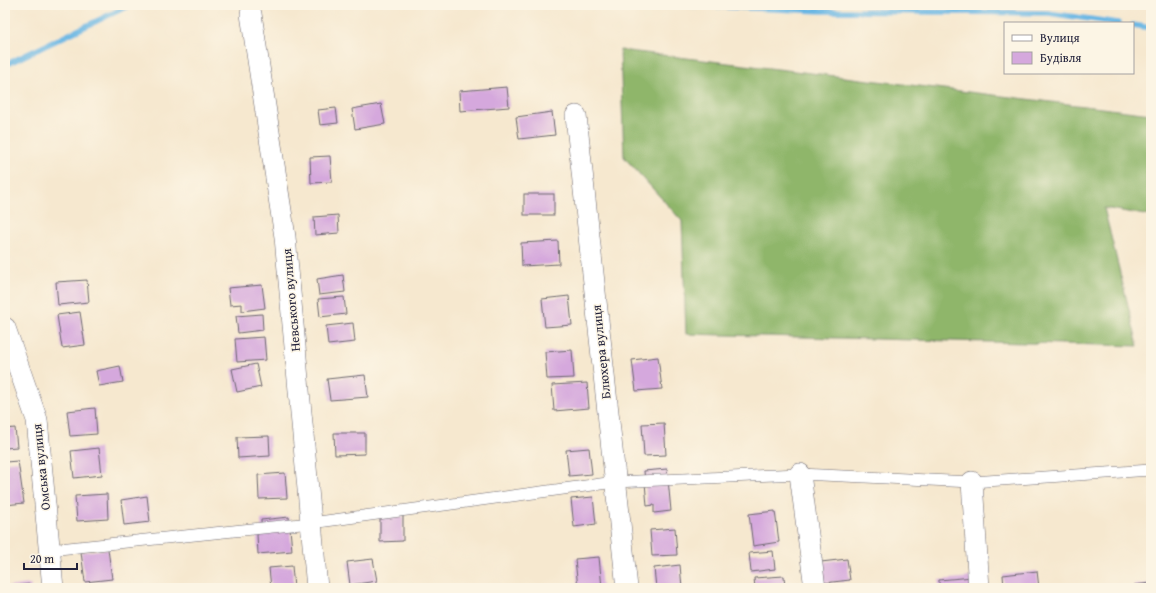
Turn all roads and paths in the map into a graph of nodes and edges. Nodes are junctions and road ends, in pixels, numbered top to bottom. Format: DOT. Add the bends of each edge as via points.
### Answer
graph roads {
  1 [pos="248,10"];
  2 [pos="576,116"];
  3 [pos="5,328"];
  4 [pos="1151,470"];
  5 [pos="800,474"];
  6 [pos="615,482"];
  7 [pos="972,482"];
  8 [pos="311,523"];
  9 [pos="49,550"];
  10 [pos="53,588"];
  11 [pos="317,588"];
  12 [pos="627,588"];
  13 [pos="816,588"];
  14 [pos="979,588"];
  1 -- 8 [label="street, Невського вулиця" via="286,237"];
  2 -- 6 [label="street, Блюхера вулиця"];
  3 -- 9 [label="street, Омська вулиця" via="37,420"];
  4 -- 7 [label="lane"];
  5 -- 6 [label="lane"];
  5 -- 7 [label="lane"];
  5 -- 13 [label="street"];
  6 -- 8 [label="lane"];
  6 -- 12 [label="street, Блюхера вулиця"];
  7 -- 14 [label="street"];
  8 -- 9 [label="lane"];
  8 -- 11 [label="street, Невського вулиця"];
  9 -- 10 [label="street, Омська вулиця"];
}
